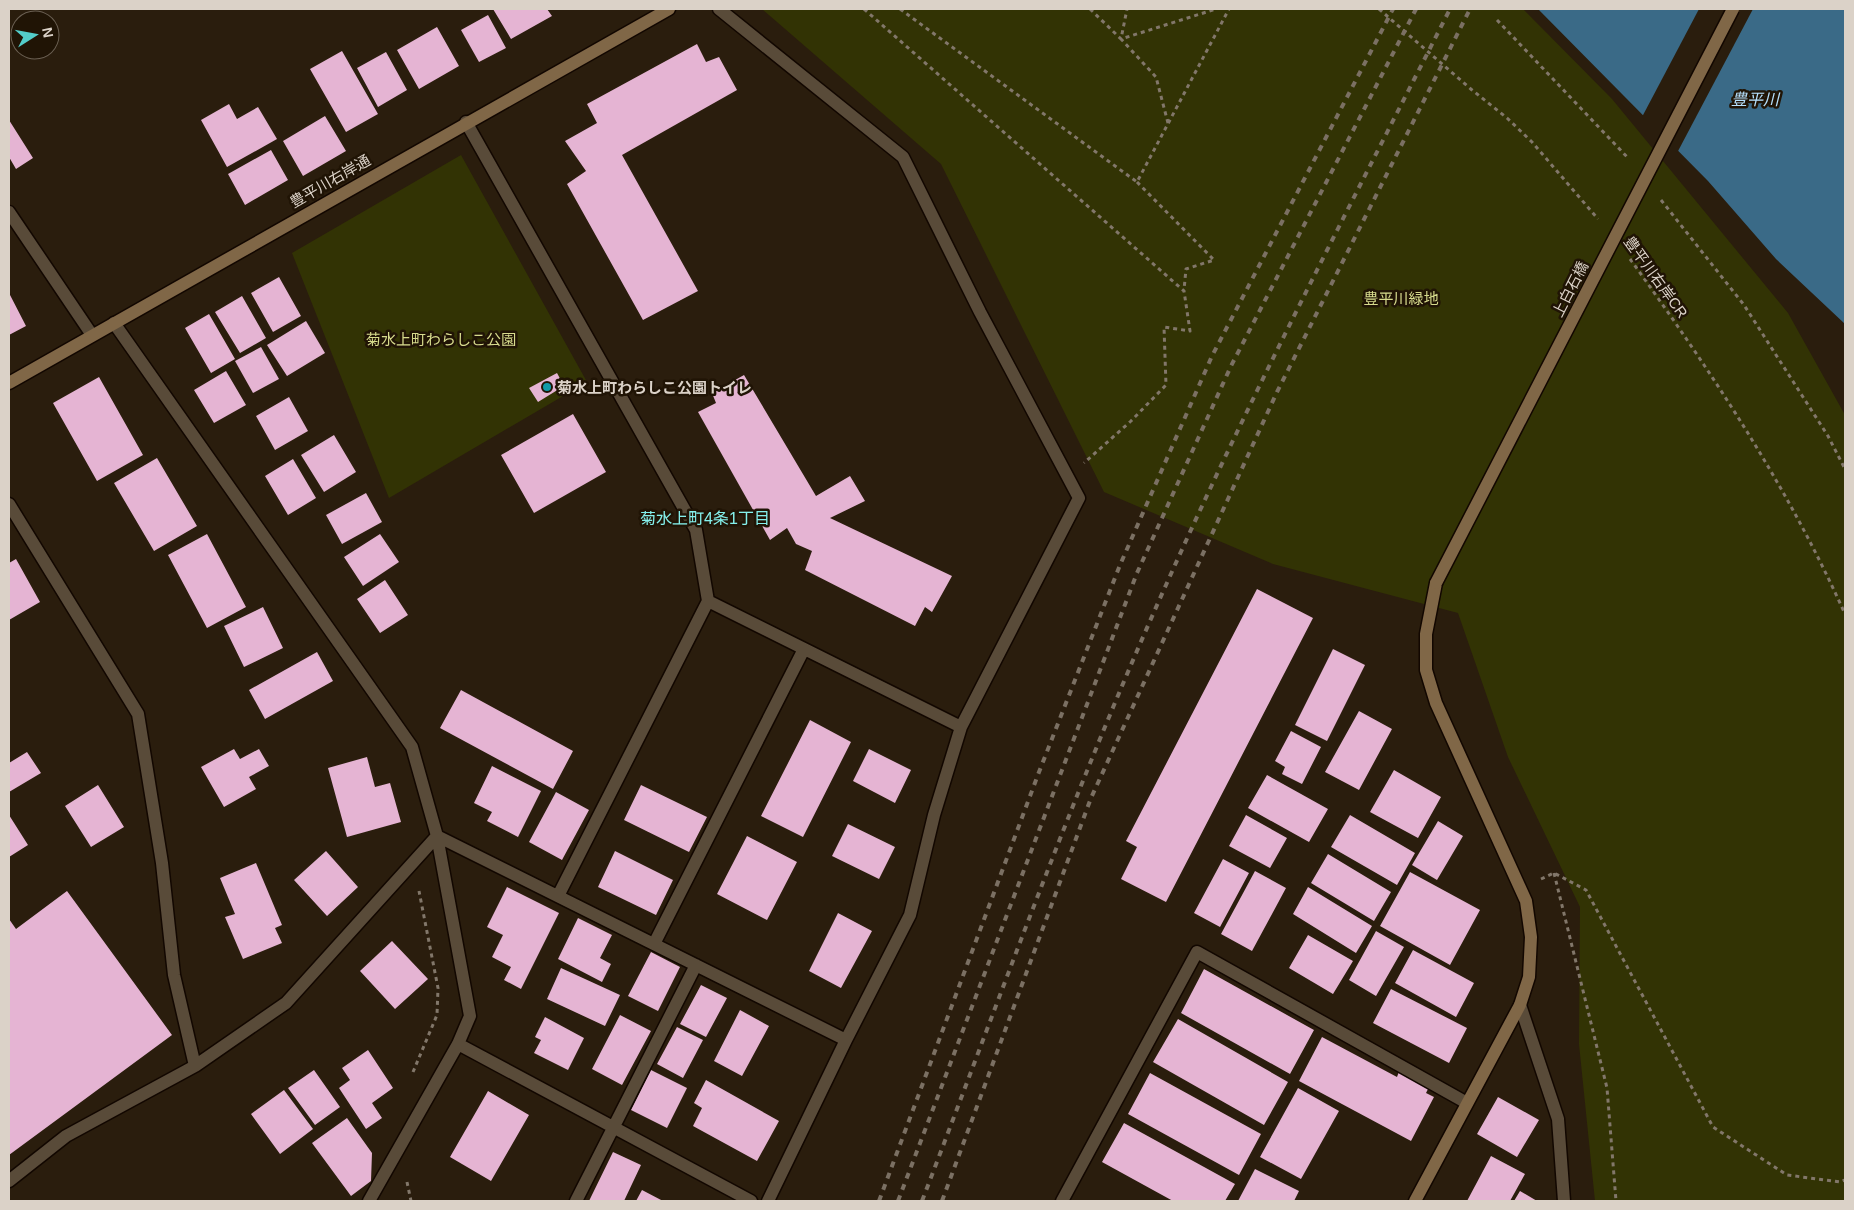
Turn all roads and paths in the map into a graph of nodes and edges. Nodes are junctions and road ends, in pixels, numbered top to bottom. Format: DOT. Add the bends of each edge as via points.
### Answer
graph roads {
  1 [pos="669,9"];
  2 [pos="719,9"];
  3 [pos="864,9"];
  4 [pos="900,9"];
  5 [pos="1090,9"];
  6 [pos="1127,9"];
  7 [pos="1216,9"];
  8 [pos="1229,9"];
  9 [pos="1379,9"];
  10 [pos="1733,9"];
  11 [pos="1497,20"];
  12 [pos="1120,39"];
  13 [pos="466,122"];
  14 [pos="1168,124"];
  15 [pos="1634,166"];
  16 [pos="1138,182"];
  17 [pos="1658,196"];
  18 [pos="9,212"];
  19 [pos="1603,225"];
  20 [pos="1626,254"];
  21 [pos="1184,291"];
  22 [pos="114,323"];
  23 [pos="92,336"];
  24 [pos="9,383"];
  25 [pos="1845,469"];
  26 [pos="1068,477"];
  27 [pos="9,504"];
  28 [pos="708,601"];
  29 [pos="1845,614"];
  30 [pos="804,649"];
  31 [pos="961,727"];
  32 [pos="437,836"];
  33 [pos="413,862"];
  34 [pos="1554,873"];
  35 [pos="1534,882"];
  36 [pos="558,896"];
  37 [pos="654,944"];
  38 [pos="696,965"];
  39 [pos="1520,1005"];
  40 [pos="846,1040"];
  41 [pos="458,1044"];
  42 [pos="195,1066"];
  43 [pos="410,1078"];
  44 [pos="1467,1103"];
  45 [pos="614,1128"];
  46 [pos="406,1178"];
  47 [pos="1845,1180"];
  48 [pos="9,1181"];
  49 [pos="369,1201"];
  50 [pos="411,1201"];
  51 [pos="576,1201"];
  52 [pos="751,1201"];
  53 [pos="768,1201"];
  54 [pos="1062,1201"];
  55 [pos="1415,1201"];
  56 [pos="1564,1201"];
  57 [pos="1616,1201"];
  1 -- 13 [label="street, 豊平川右岸通"];
  2 -- 26 [label="street" via="904,157 980,312"];
  3 -- 21 [label="path"];
  4 -- 16 [label="path"];
  5 -- 12 [label="path"];
  6 -- 12 [label="path"];
  7 -- 12 [label="path"];
  8 -- 14 [label="path"];
  9 -- 19 [label="path" via="1507,118"];
  10 -- 39 [label="street, 上白石橋, bridge" via="1436,583 1426,634 1426,670 1436,703 1526,901 1531,938 1530,970"];
  11 -- 15 [label="path"];
  12 -- 14 [label="path" via="1156,77"];
  13 -- 22 [label="street, 豊平川右岸通"];
  13 -- 28 [label="street" via="696,530"];
  14 -- 16 [label="path"];
  16 -- 21 [label="path" via="1214,260 1186,269"];
  17 -- 25 [label="path" via="1744,305 1828,436"];
  18 -- 23 [label="street"];
  20 -- 29 [label="path, 豊平川右岸CR" via="1732,405 1813,547"];
  21 -- 26 [label="path" via="1190,331 1164,327 1166,386 1131,422"];
  22 -- 23 [label="street, 豊平川右岸通"];
  22 -- 32 [label="street" via="412,747"];
  23 -- 24 [label="street, 豊平川右岸通"];
  26 -- 31 [label="street" via="1079,498"];
  27 -- 42 [label="street" via="138,714 162,863 174,975"];
  28 -- 30 [label="street"];
  28 -- 36 [label="street"];
  30 -- 31 [label="street"];
  30 -- 37 [label="street"];
  31 -- 40 [label="street" via="934,815 910,915"];
  32 -- 33 [label="street"];
  32 -- 36 [label="street"];
  32 -- 41 [label="street" via="470,1016"];
  33 -- 42 [label="street" via="286,1003"];
  33 -- 43 [label="path" via="438,988 438,1014"];
  34 -- 35 [label="path"];
  34 -- 47 [label="path" via="1586,890 1713,1127 1787,1174 1840,1182"];
  34 -- 57 [label="path" via="1607,1088"];
  36 -- 37 [label="street"];
  37 -- 38 [label="street"];
  38 -- 40 [label="street"];
  38 -- 45 [label="street"];
  39 -- 44 [label="street, 上白石橋"];
  39 -- 56 [label="street" via="1558,1120"];
  40 -- 53 [label="street"];
  41 -- 45 [label="street"];
  41 -- 49 [label="street"];
  42 -- 48 [label="street" via="66,1136"];
  44 -- 54 [label="street" via="1197,952"];
  44 -- 55 [label="street, 上白石橋"];
  45 -- 51 [label="street"];
  45 -- 52 [label="street"];
  46 -- 50 [label="path"];
}
